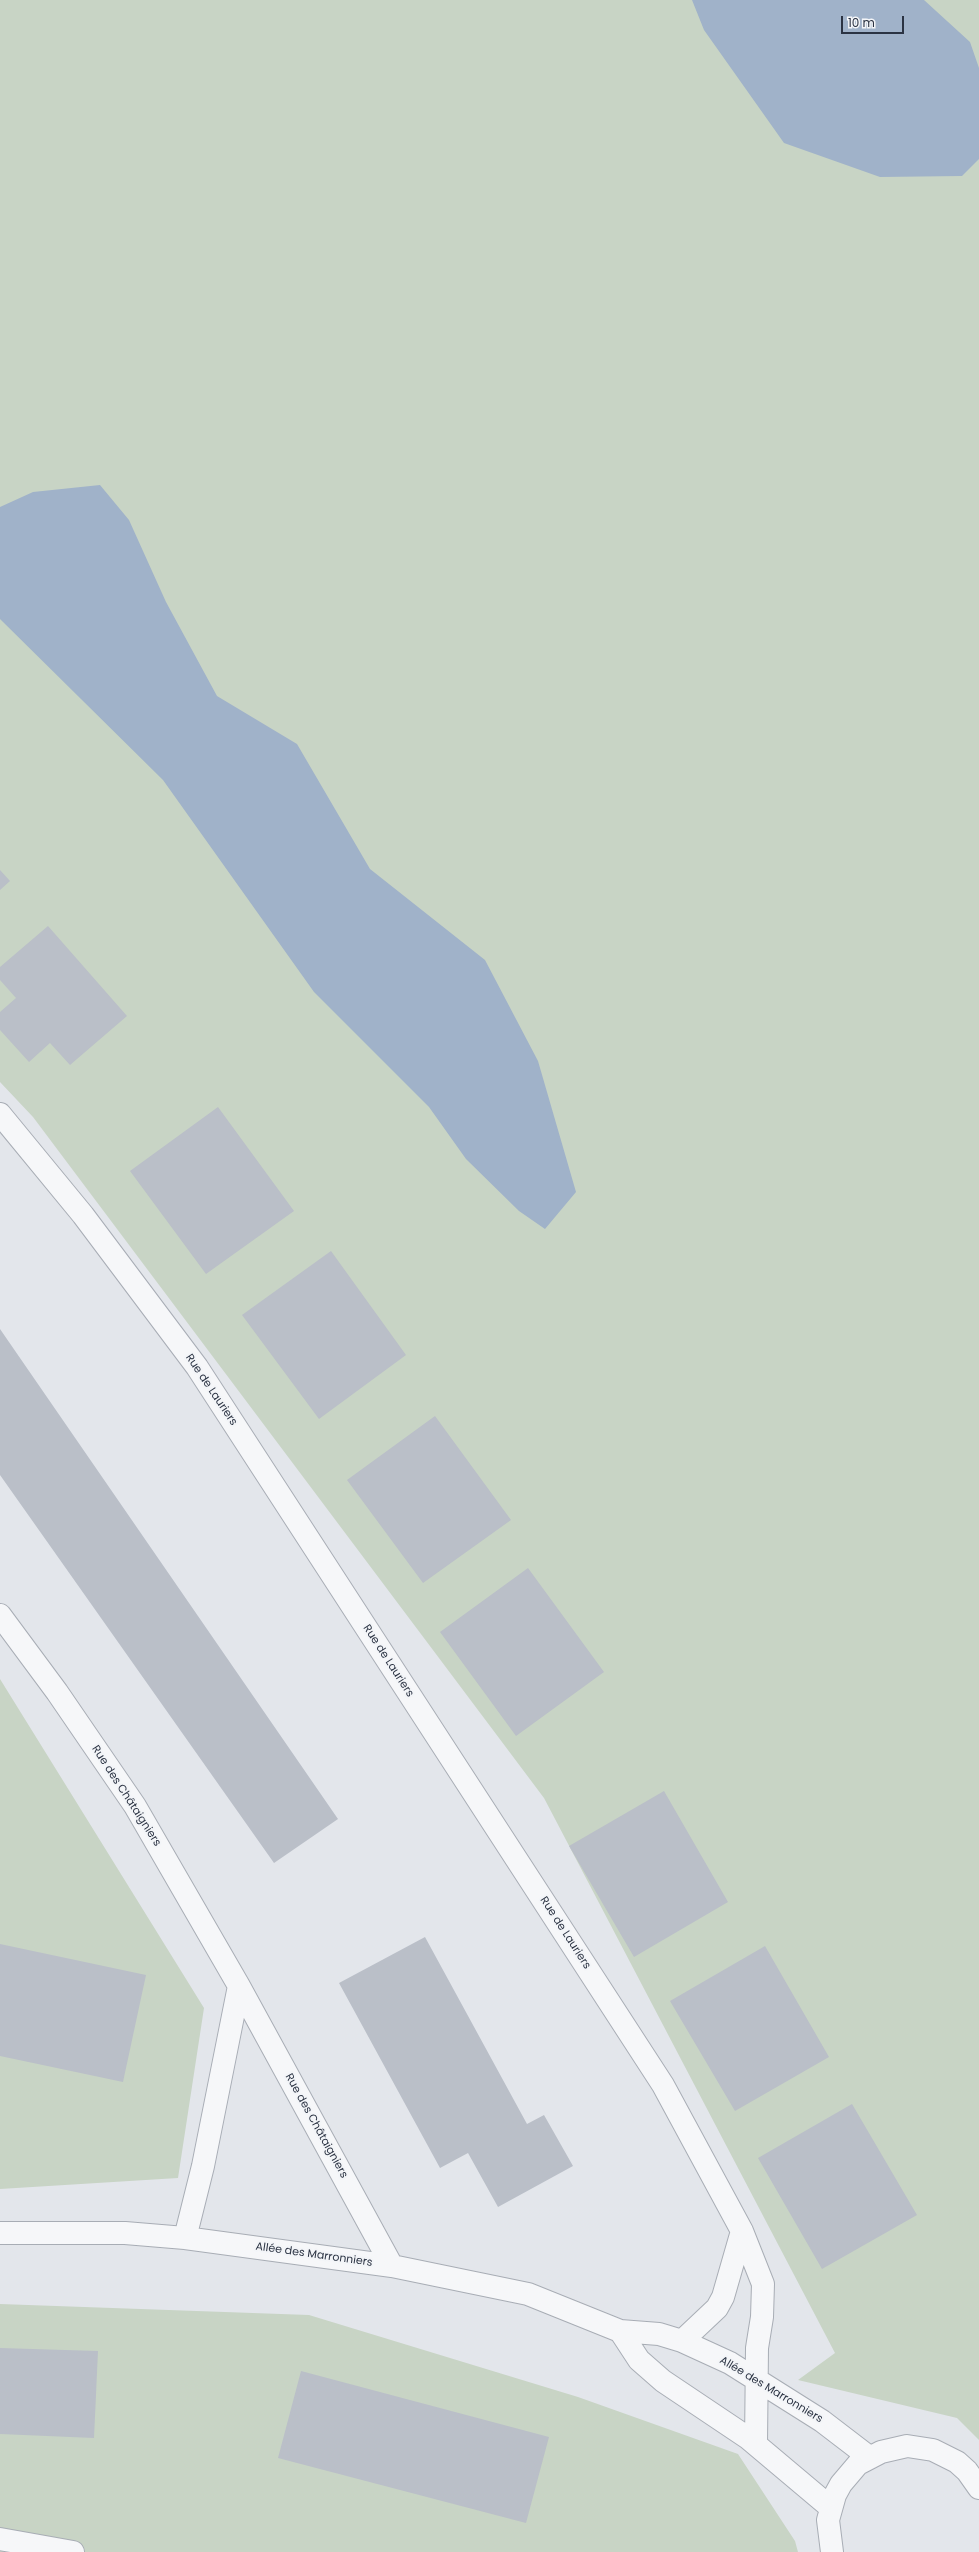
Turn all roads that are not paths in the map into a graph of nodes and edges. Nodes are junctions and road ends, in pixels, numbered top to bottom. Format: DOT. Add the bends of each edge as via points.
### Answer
graph roads {
  1 [pos="0,1114"];
  2 [pos="0,1615"];
  3 [pos="239,1986"];
  4 [pos="742,2231"];
  5 [pos="0,2232"];
  6 [pos="185,2238"];
  7 [pos="392,2266"];
  8 [pos="620,2331"];
  9 [pos="682,2341"];
  10 [pos="757,2379"];
  11 [pos="756,2444"];
  12 [pos="869,2457"];
  13 [pos="979,2488"];
  14 [pos="830,2508"];
  15 [pos="0,2539"];
  16 [pos="73,2552"];
  17 [pos="832,2552"];
  1 -- 4 [label="street, Rue de Lauriers" via="83,1215 196,1367 664,2085"];
  2 -- 3 [label="street, Rue des Châtaigniers" via="57,1692 135,1806"];
  3 -- 6 [label="street" via="203,2166"];
  3 -- 7 [label="street, Rue des Châtaigniers"];
  4 -- 9 [label="street" via="723,2297 717,2308"];
  4 -- 10 [label="street, Rue de Lauriers" via="763,2284"];
  5 -- 6 [label="street, Allée des Marronniers" via="118,2233"];
  6 -- 7 [label="street, Allée des Marronniers"];
  7 -- 8 [label="street, Allée des Marronniers" via="528,2294"];
  8 -- 9 [label="street, Allée des Marronniers" via="659,2334"];
  8 -- 11 [label="street" via="639,2360 663,2381"];
  9 -- 10 [label="street, Allée des Marronniers" via="730,2363"];
  10 -- 11 [label="street, Rue de Lauriers"];
  10 -- 12 [label="street, Allée des Marronniers" via="822,2421"];
  11 -- 14 [label="street"];
  12 -- 13 [label="street" via="907,2446 933,2450 967,2471"];
  12 -- 14 [label="street" via="858,2464 841,2484"];
  14 -- 17 [label="street" via="828,2533"];
  15 -- 16 [label="street"];
}
